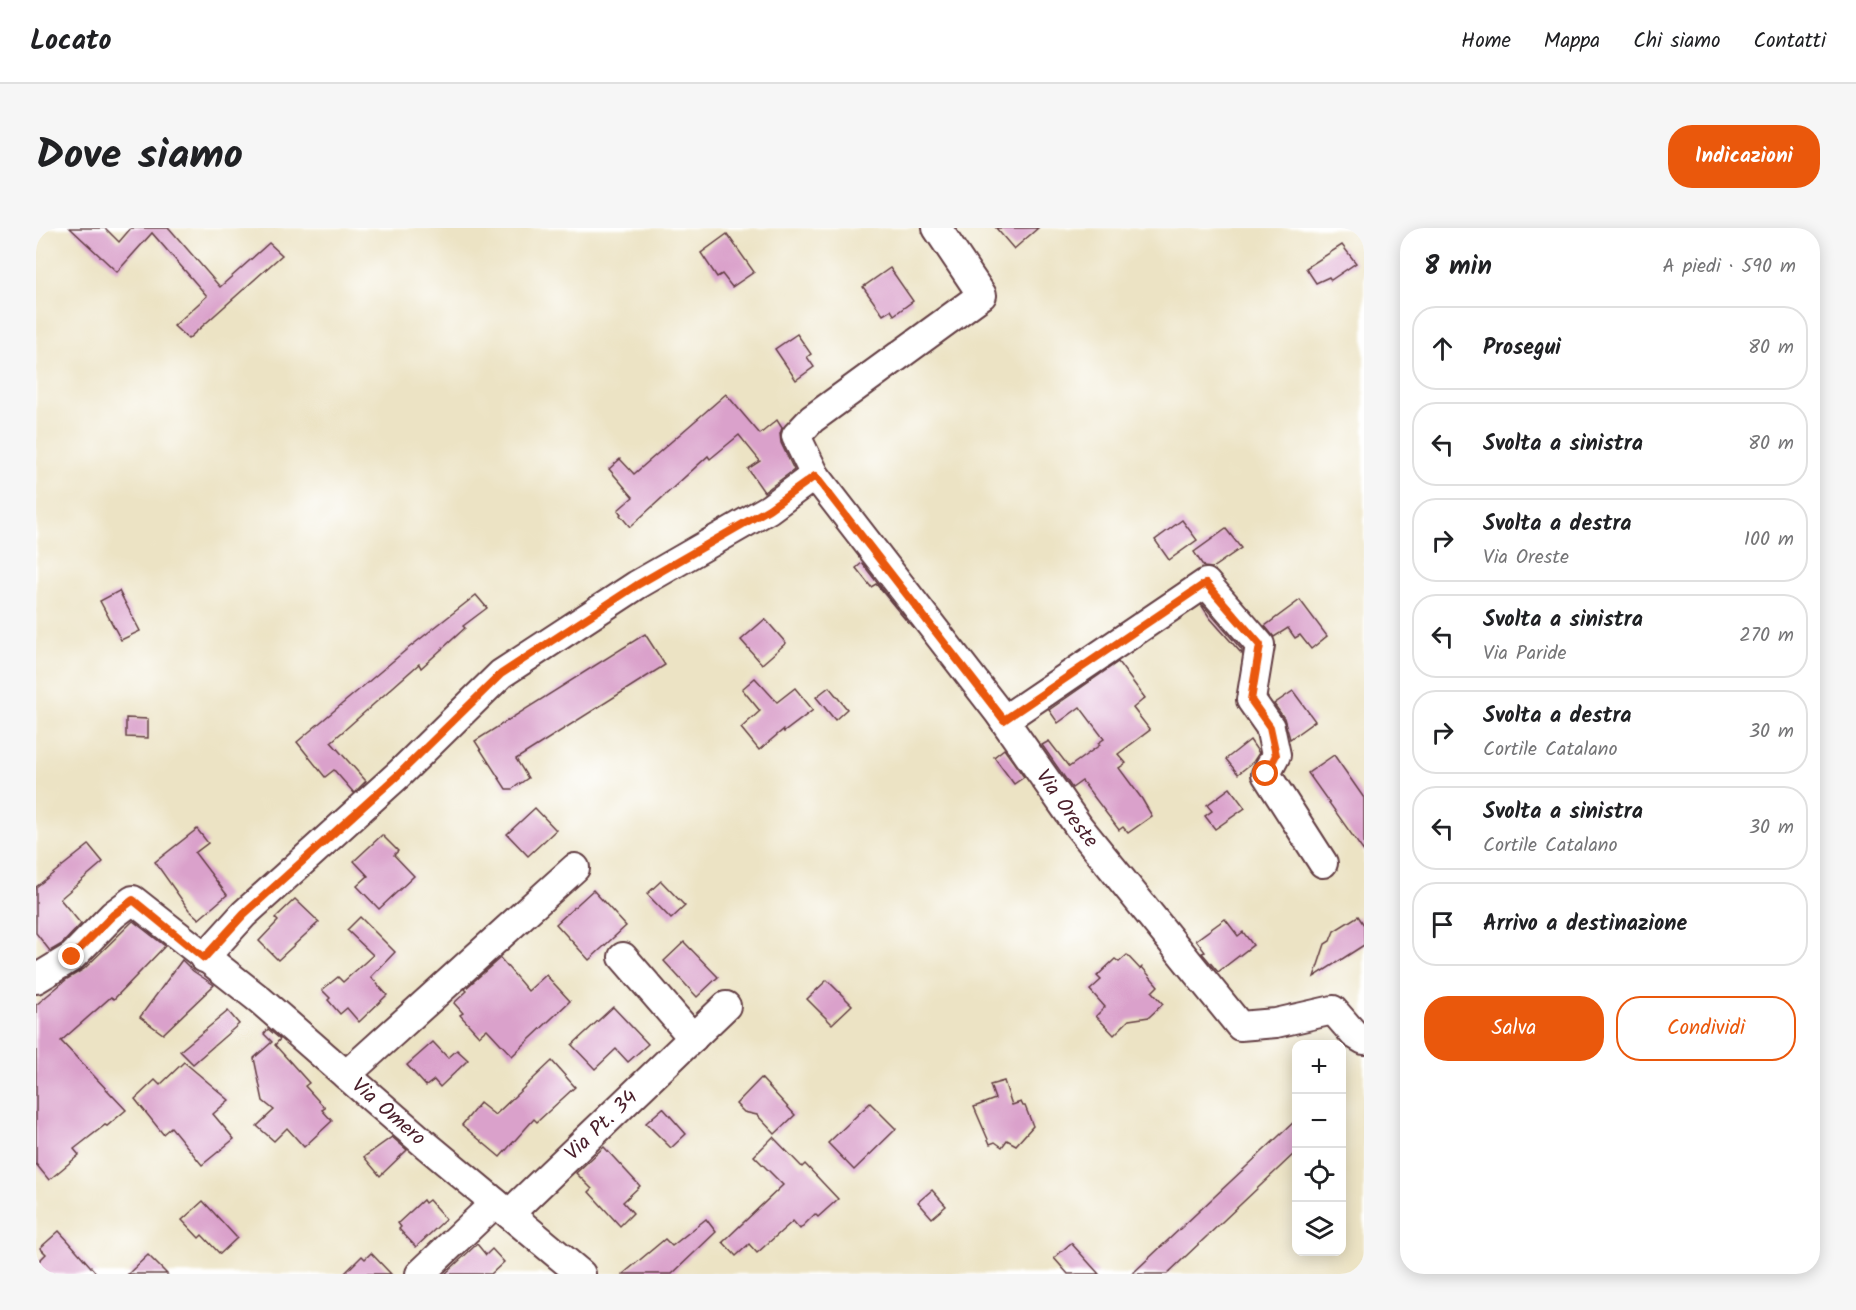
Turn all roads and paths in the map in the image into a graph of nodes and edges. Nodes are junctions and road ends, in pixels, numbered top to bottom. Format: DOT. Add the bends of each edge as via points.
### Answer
graph roads {
  1 [pos="937,228"];
  2 [pos="815,476"];
  3 [pos="1004,720"];
  4 [pos="1323,863"];
  5 [pos="575,868"];
  6 [pos="200,954"];
  7 [pos="623,957"];
  8 [pos="36,979"];
  9 [pos="726,1006"];
  10 [pos="693,1038"];
  11 [pos="1364,1040"];
  12 [pos="346,1075"];
  13 [pos="502,1208"];
  14 [pos="420,1274"];
  15 [pos="581,1274"];
  1 -- 2 [label="street, Via Oreste" via="982,295 812,419 796,436"];
  2 -- 3 [label="street, Via Oreste"];
  2 -- 6 [label="street" via="769,509 637,585 501,674 398,775"];
  3 -- 4 [label="street" via="1206,583 1260,645 1251,700 1270,727 1276,755 1266,774"];
  3 -- 11 [label="street, Via Oreste" via="1079,827 1240,1026 1276,1023 1333,1010"];
  5 -- 12 [label="street"];
  6 -- 8 [label="street, Via Omero" via="133,900 72,957"];
  6 -- 12 [label="street, Via Omero"];
  7 -- 10 [label="street"];
  9 -- 10 [label="street, Via Pt. 34"];
  10 -- 13 [label="street, Via Pt. 34"];
  12 -- 13 [label="street, Via Omero"];
  13 -- 14 [label="street, Via Pt. 34"];
  13 -- 15 [label="street, Via Omero"];
}
